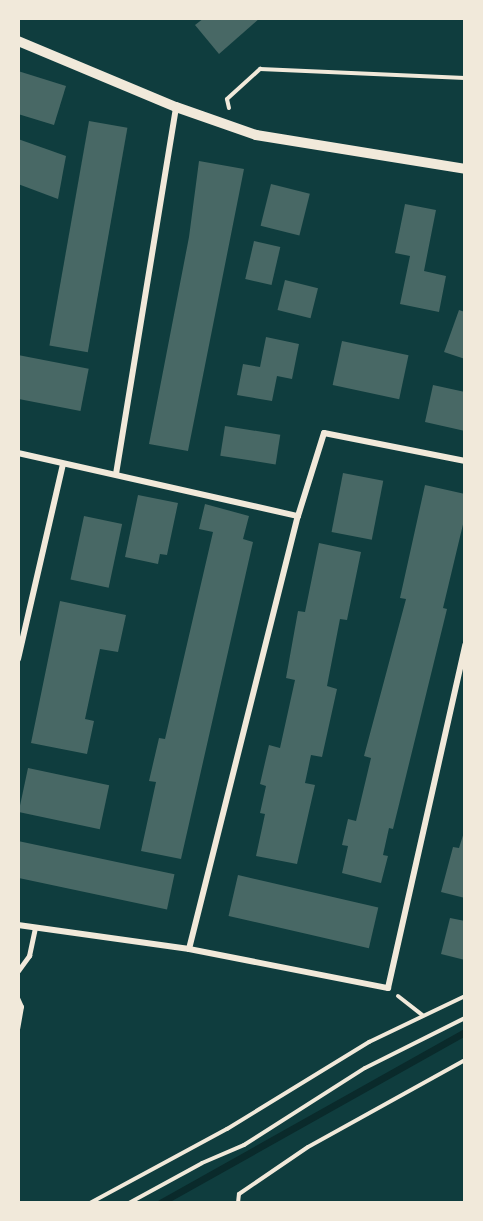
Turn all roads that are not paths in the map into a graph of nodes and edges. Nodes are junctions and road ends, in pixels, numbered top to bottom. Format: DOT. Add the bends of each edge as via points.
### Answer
graph roads {
  1 [pos="18,41"];
  2 [pos="177,107"];
  3 [pos="465,169"];
  4 [pos="18,453"];
  5 [pos="465,461"];
  6 [pos="63,464"];
  7 [pos="116,474"];
  8 [pos="298,516"];
  9 [pos="465,645"];
  10 [pos="18,659"];
  11 [pos="18,925"];
  12 [pos="35,928"];
  13 [pos="189,949"];
  14 [pos="18,971"];
  1 -- 2 [label="street"];
  2 -- 3 [label="street" via="256,135"];
  2 -- 7 [label="street"];
  4 -- 6 [label="street"];
  5 -- 8 [label="street" via="324,433"];
  6 -- 7 [label="street"];
  6 -- 10 [label="street"];
  7 -- 8 [label="street"];
  8 -- 13 [label="street"];
  9 -- 13 [label="street" via="388,988"];
  11 -- 12 [label="street"];
  12 -- 13 [label="street"];
  12 -- 14 [label="lane" via="29,956"];
}
